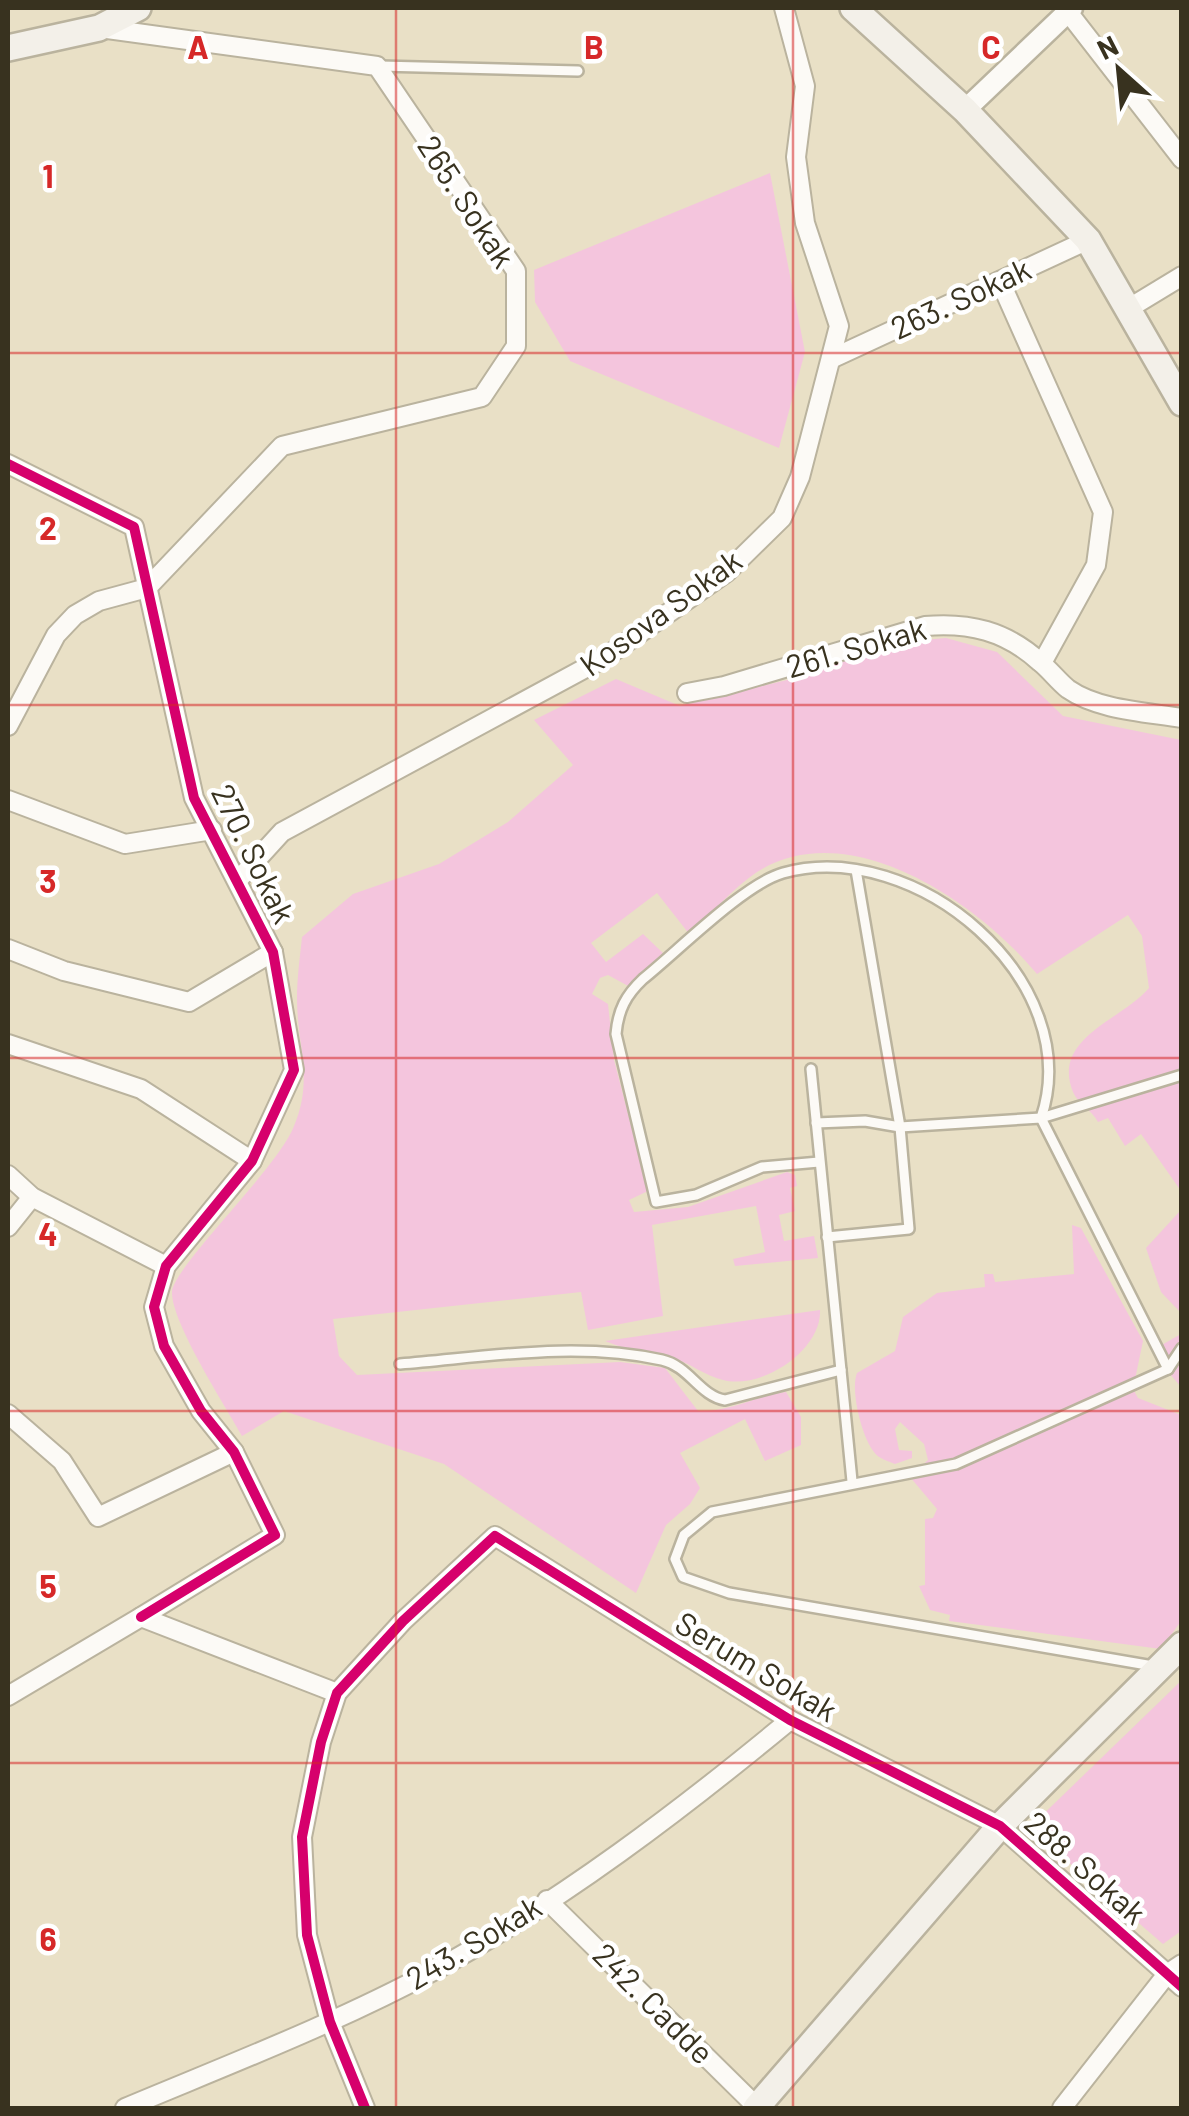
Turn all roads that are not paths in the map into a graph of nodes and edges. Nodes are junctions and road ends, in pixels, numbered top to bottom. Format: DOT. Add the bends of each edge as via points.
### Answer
graph roads {
  1 [pos="138,8"];
  2 [pos="784,8"];
  3 [pos="853,8"];
  4 [pos="1070,10"];
  5 [pos="99,28"];
  6 [pos="8,48"];
  7 [pos="377,66"];
  8 [pos="578,71"];
  9 [pos="965,110"];
  10 [pos="1182,159"];
  11 [pos="1088,240"];
  12 [pos="1182,276"];
  13 [pos="1000,280"];
  14 [pos="1126,310"];
  15 [pos="834,358"];
  16 [pos="1182,403"];
  17 [pos="8,464"];
  18 [pos="147,588"];
  19 [pos="1042,663"];
  20 [pos="687,693"];
  21 [pos="1182,718"];
  22 [pos="8,726"];
  23 [pos="8,800"];
  24 [pos="212,830"];
  25 [pos="856,870"];
  26 [pos="239,879"];
  27 [pos="8,949"];
  28 [pos="273,952"];
  29 [pos="8,1044"];
  30 [pos="811,1069"];
  31 [pos="1181,1075"];
  32 [pos="1042,1118"];
  33 [pos="816,1123"];
  34 [pos="900,1127"];
  35 [pos="252,1162"];
  36 [pos="819,1162"];
  37 [pos="8,1174"];
  38 [pos="32,1197"];
  39 [pos="8,1227"];
  40 [pos="827,1237"];
  41 [pos="166,1266"];
  42 [pos="1182,1348"];
  43 [pos="400,1364"];
  44 [pos="840,1370"];
  45 [pos="1168,1370"];
  46 [pos="8,1414"];
  47 [pos="234,1452"];
  48 [pos="852,1481"];
  49 [pos="141,1617"];
  50 [pos="1182,1645"];
  51 [pos="1161,1668"];
  52 [pos="338,1693"];
  53 [pos="8,1696"];
  54 [pos="790,1720"];
  55 [pos="1000,1826"];
  56 [pos="547,1900"];
  57 [pos="1174,1969"];
  58 [pos="1182,1988"];
  59 [pos="330,2022"];
  60 [pos="125,2108"];
  61 [pos="365,2108"];
  62 [pos="757,2108"];
  63 [pos="1062,2108"];
  1 -- 5 [label="main road"];
  2 -- 15 [label="street, Kosova Sokak" via="805,86 796,157 805,223 838,326"];
  3 -- 9 [label="main road"];
  4 -- 9 [label="street"];
  4 -- 10 [label="street"];
  5 -- 6 [label="main road"];
  5 -- 7 [label="street"];
  7 -- 8 [label="lane"];
  7 -- 18 [label="street, 265. Sokak" via="516,271 516,346 482,398 282,446"];
  9 -- 11 [label="main road"];
  11 -- 13 [label="street, 263. Sokak"];
  11 -- 14 [label="main road"];
  12 -- 14 [label="street"];
  13 -- 15 [label="street, 263. Sokak"];
  13 -- 19 [label="street" via="1103,512 1096,565"];
  14 -- 16 [label="main road"];
  15 -- 26 [label="street, Kosova Sokak" via="782,518 728,572 572,677 282,832"];
  17 -- 18 [label="street, 270. Sokak" via="134,527"];
  18 -- 22 [label="street" via="75,615 56,635"];
  18 -- 24 [label="street, 270. Sokak" via="194,798"];
  19 -- 20 [label="street, 261. Sokak" via="1002,635 937,625"];
  19 -- 21 [label="street, 261. Sokak" via="1086,698"];
  23 -- 24 [label="street" via="124,844"];
  24 -- 26 [label="street, 270. Sokak"];
  25 -- 32 [label="lane" via="947,904 1009,961 1043,1042 1050,1091"];
  25 -- 34 [label="lane"];
  25 -- 36 [label="lane" via="800,870 756,884 643,979 617,1019 656,1202 696,1195 762,1167"];
  26 -- 28 [label="street, 270. Sokak"];
  27 -- 28 [label="street" via="64,971 190,1002"];
  28 -- 35 [label="street, 270. Sokak" via="294,1070"];
  29 -- 35 [label="street" via="141,1089"];
  30 -- 33 [label="lane"];
  31 -- 32 [label="lane"];
  32 -- 34 [label="lane"];
  32 -- 45 [label="lane"];
  33 -- 34 [label="lane"];
  33 -- 36 [label="lane"];
  34 -- 40 [label="lane" via="909,1229"];
  35 -- 41 [label="street, 270. Sokak"];
  36 -- 40 [label="lane"];
  37 -- 38 [label="street"];
  38 -- 39 [label="street"];
  38 -- 41 [label="street"];
  40 -- 44 [label="lane"];
  41 -- 47 [label="street, 270. Sokak" via="154,1307 164,1346"];
  42 -- 45 [label="lane"];
  43 -- 44 [label="lane" via="588,1350 671,1362 725,1400"];
  44 -- 48 [label="lane"];
  45 -- 48 [label="lane" via="956,1464"];
  46 -- 47 [label="street" via="62,1461 98,1517"];
  47 -- 49 [label="street, 270. Sokak" via="276,1534"];
  48 -- 51 [label="lane" via="712,1512 684,1534 678,1569 729,1594"];
  49 -- 52 [label="street"];
  49 -- 53 [label="street"];
  50 -- 51 [label="main road"];
  51 -- 55 [label="main road"];
  52 -- 54 [label="street, Serum Sokak" via="403,1620 495,1536"];
  52 -- 59 [label="street" via="302,1836 307,1936"];
  54 -- 55 [label="street, Serum Sokak"];
  54 -- 56 [label="street, 243. Sokak" via="678,1812"];
  55 -- 57 [label="street, 288. Sokak"];
  55 -- 62 [label="main road"];
  56 -- 59 [label="street, 243. Sokak" via="438,1968"];
  56 -- 62 [label="street, 242. Cadde"];
  57 -- 58 [label="street, 288. Sokak"];
  57 -- 63 [label="street"];
  59 -- 60 [label="street, 243. Sokak"];
  59 -- 61 [label="street"];
}
